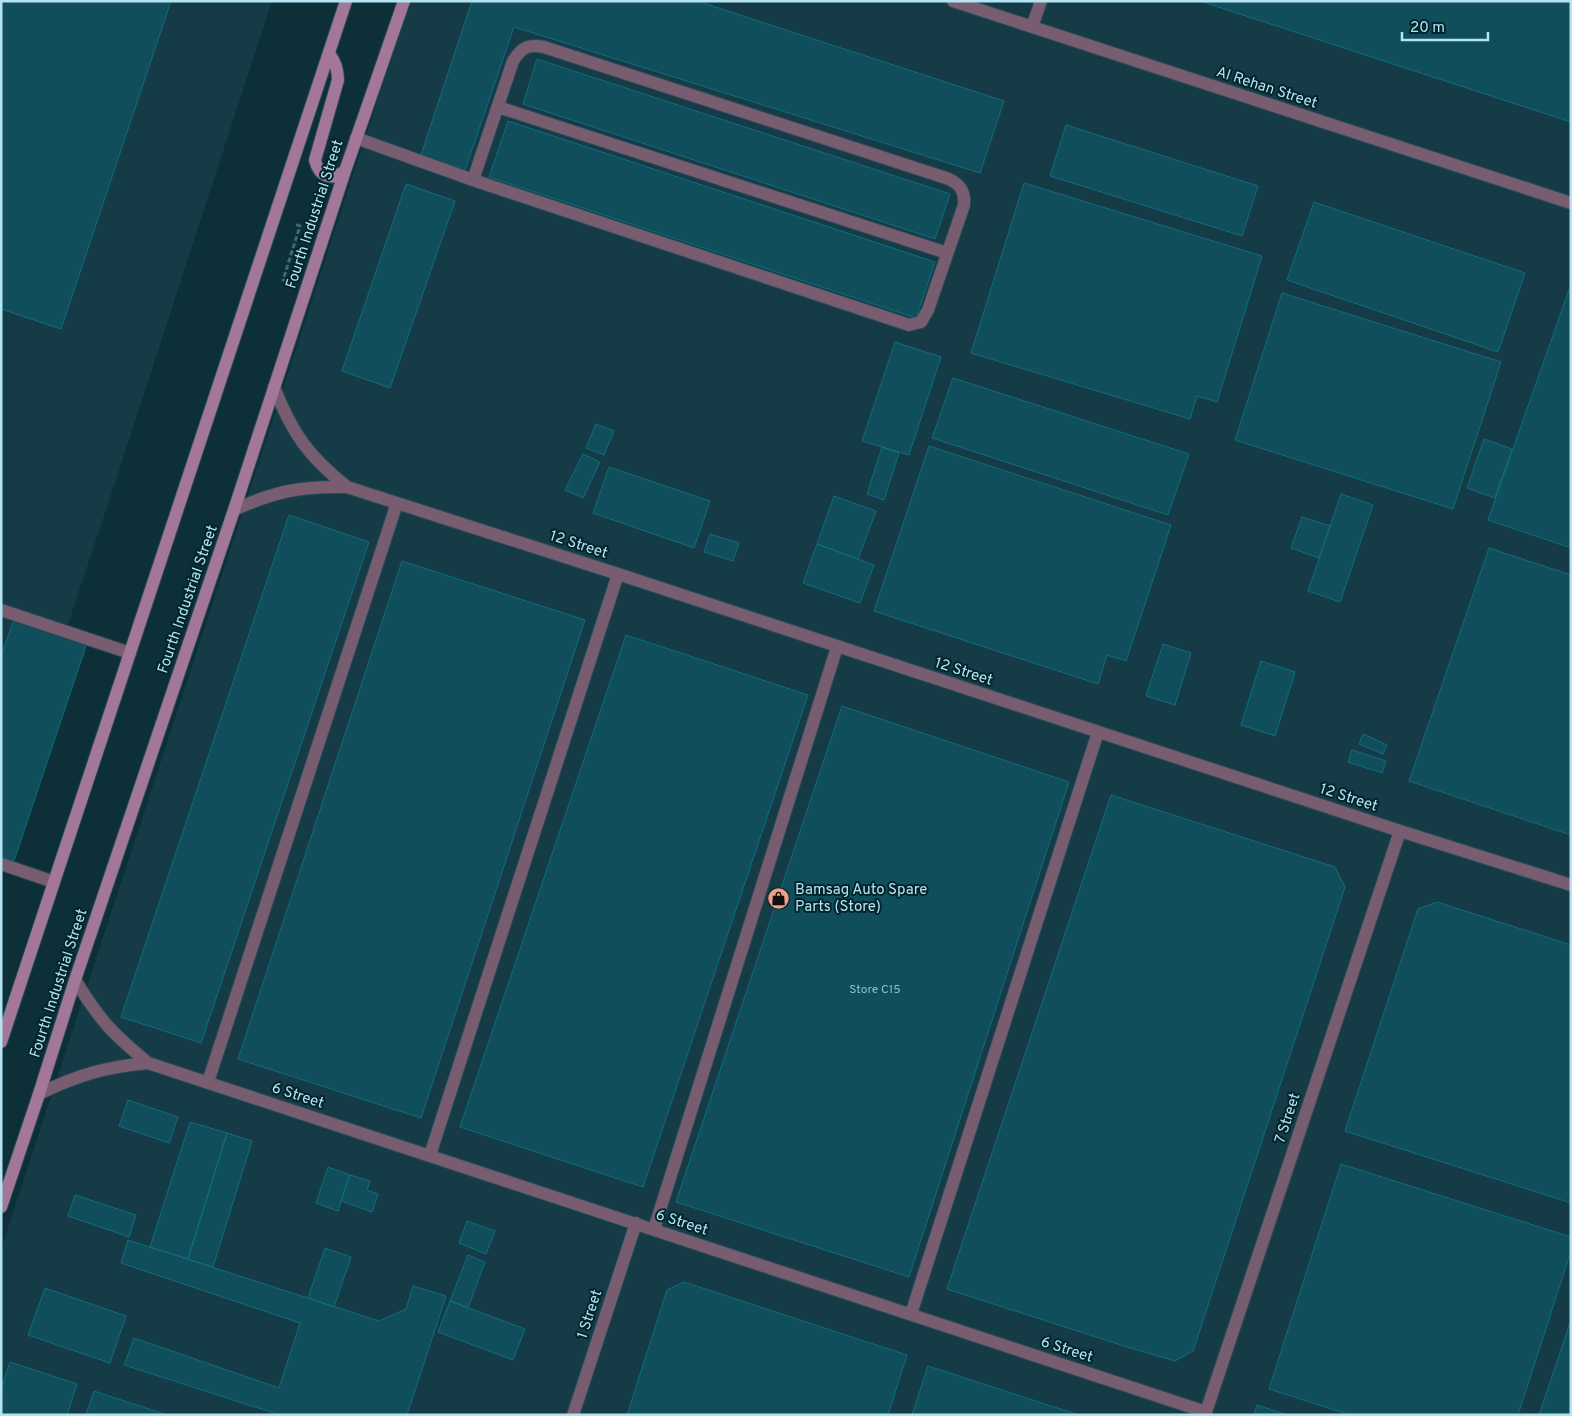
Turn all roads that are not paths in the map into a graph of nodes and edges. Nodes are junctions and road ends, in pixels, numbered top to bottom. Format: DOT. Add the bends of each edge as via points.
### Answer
graph roads {
  1 [pos="346,1"];
  2 [pos="404,1"];
  3 [pos="953,1"];
  4 [pos="1041,1"];
  5 [pos="1032,27"];
  6 [pos="329,53"];
  7 [pos="498,107"];
  8 [pos="356,138"];
  9 [pos="345,170"];
  10 [pos="473,180"];
  11 [pos="1571,203"];
  12 [pos="947,253"];
  13 [pos="274,387"];
  14 [pos="347,486"];
  15 [pos="397,503"];
  16 [pos="234,510"];
  17 [pos="618,574"];
  18 [pos="1,610"];
  19 [pos="837,647"];
  20 [pos="130,653"];
  21 [pos="1098,732"];
  22 [pos="1400,831"];
  23 [pos="1,864"];
  24 [pos="54,882"];
  25 [pos="1571,885"];
  26 [pos="75,980"];
  27 [pos="1,1042"];
  28 [pos="148,1062"];
  29 [pos="208,1082"];
  30 [pos="40,1094"];
  31 [pos="430,1155"];
  32 [pos="1,1207"];
  33 [pos="636,1223"];
  34 [pos="654,1229"];
  35 [pos="911,1314"];
  36 [pos="1206,1413"];
  37 [pos="572,1415"];
  1 -- 6 [label="main road"];
  2 -- 8 [label="main road, Fourth Industrial Street"];
  3 -- 5 [label="street, Al Rehan Street"];
  4 -- 5 [label="street"];
  5 -- 11 [label="street, Al Rehan Street"];
  6 -- 9 [label="main road" via="336,66 338,80 316,160 317,168 331,176"];
  6 -- 20 [label="main road"];
  7 -- 10 [label="street"];
  7 -- 12 [label="street"];
  7 -- 12 [label="street" via="518,53 524,48 544,47 957,183 962,189 964,205"];
  8 -- 9 [label="main road, Fourth Industrial Street"];
  8 -- 10 [label="street"];
  9 -- 13 [label="main road, Fourth Industrial Street"];
  10 -- 12 [label="street" via="909,326 921,322 928,310"];
  13 -- 14 [label="street, 12 Street" via="295,433 310,453"];
  13 -- 16 [label="main road, Fourth Industrial Street"];
  14 -- 15 [label="street, 12 Street"];
  14 -- 16 [label="street, 12 Street" via="300,488 255,500"];
  15 -- 17 [label="street, 12 Street"];
  15 -- 29 [label="street"];
  16 -- 26 [label="main road, Fourth Industrial Street"];
  17 -- 19 [label="street, 12 Street"];
  17 -- 31 [label="street"];
  18 -- 20 [label="street"];
  19 -- 21 [label="street, 12 Street"];
  19 -- 34 [label="street"];
  20 -- 24 [label="main road"];
  21 -- 22 [label="street, 12 Street"];
  21 -- 35 [label="street"];
  22 -- 25 [label="street, 12 Street"];
  22 -- 36 [label="street, 7 Street"];
  23 -- 24 [label="street"];
  24 -- 27 [label="main road"];
  26 -- 28 [label="street, 6 Street" via="107,1026"];
  26 -- 30 [label="main road, Fourth Industrial Street"];
  28 -- 29 [label="street, 6 Street"];
  28 -- 30 [label="street, 6 Street" via="92,1071"];
  29 -- 31 [label="street, 6 Street"];
  30 -- 32 [label="main road, Fourth Industrial Street"];
  31 -- 33 [label="street, 6 Street"];
  33 -- 34 [label="street, 6 Street"];
  33 -- 37 [label="street, 1 Street"];
  34 -- 35 [label="street, 6 Street"];
  35 -- 36 [label="street, 6 Street"];
}
